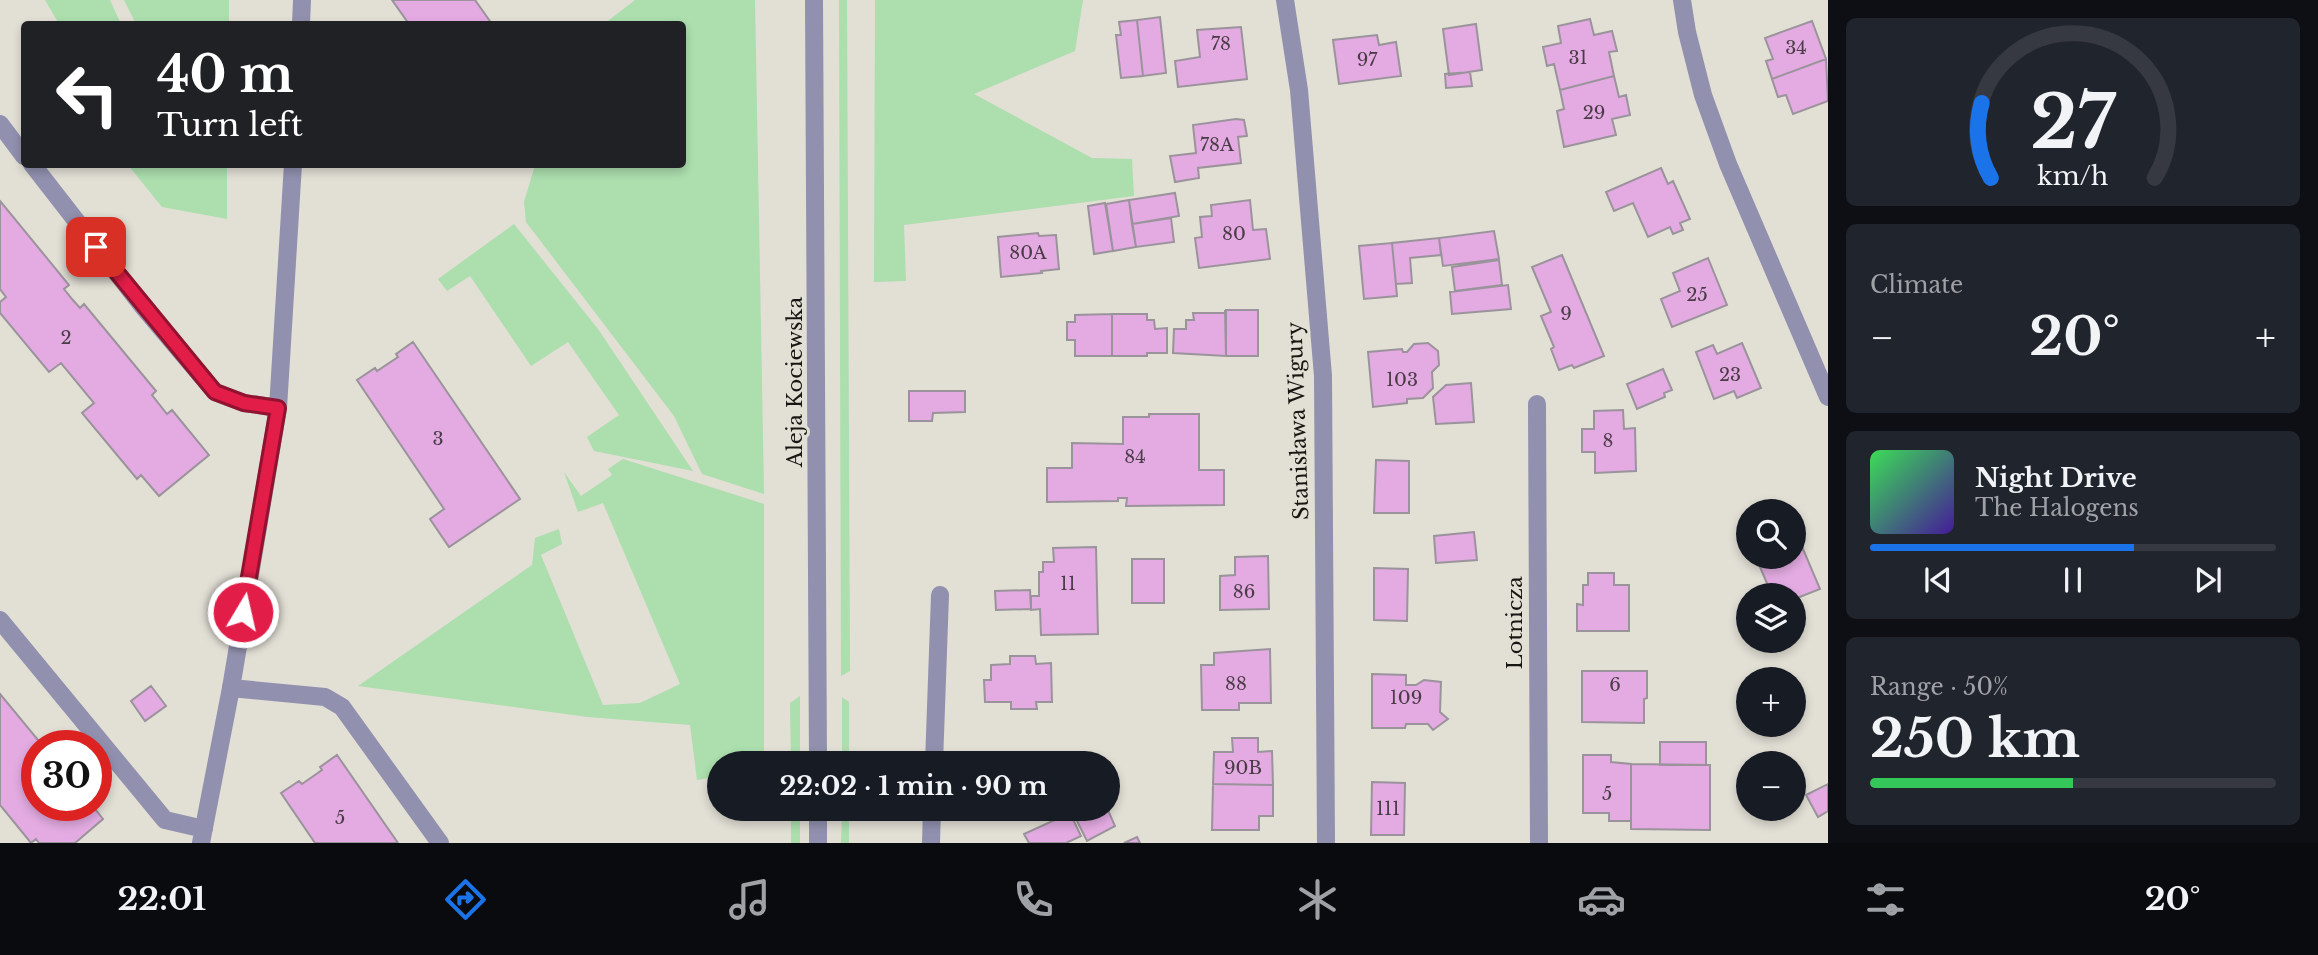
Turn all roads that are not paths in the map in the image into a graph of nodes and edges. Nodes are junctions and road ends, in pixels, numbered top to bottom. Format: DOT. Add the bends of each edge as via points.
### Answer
graph roads {
  1 [pos="302,0"];
  2 [pos="814,0"];
  3 [pos="1285,0"];
  4 [pos="1682,0"];
  5 [pos="300,21"];
  6 [pos="0,124"];
  7 [pos="21,152"];
  8 [pos="35,168"];
  9 [pos="293,168"];
  10 [pos="1828,397"];
  11 [pos="1537,404"];
  12 [pos="278,408"];
  13 [pos="940,596"];
  14 [pos="0,620"];
  15 [pos="231,688"];
  16 [pos="818,751"];
  17 [pos="934,751"];
  18 [pos="818,821"];
  19 [pos="931,821"];
  20 [pos="202,836"];
  21 [pos="440,843"];
  22 [pos="818,843"];
  23 [pos="930,843"];
  24 [pos="1326,843"];
  25 [pos="1539,843"];
  1 -- 5 [label="street"];
  2 -- 16 [label="street, Aleja Kociewska"];
  3 -- 24 [label="street, Stanisława Wigury" via="1299,90 1323,376"];
  4 -- 10 [label="street" via="1703,95 1728,164"];
  6 -- 7 [label="street"];
  8 -- 12 [label="street" via="215,392 244,403"];
  9 -- 12 [label="street"];
  11 -- 25 [label="street, Lotnicza"];
  12 -- 15 [label="street"];
  13 -- 17 [label="street"];
  14 -- 20 [label="street" via="165,820"];
  15 -- 20 [label="street"];
  15 -- 21 [label="street" via="325,697 342,707"];
  18 -- 22 [label="street"];
  19 -- 23 [label="street"];
}
